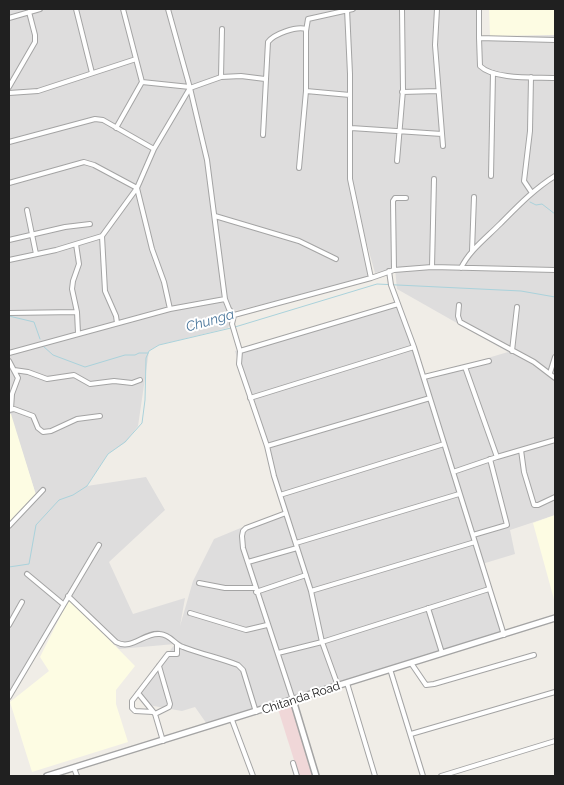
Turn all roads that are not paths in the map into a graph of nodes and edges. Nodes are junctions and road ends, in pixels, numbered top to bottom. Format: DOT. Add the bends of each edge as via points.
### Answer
graph roads {
  1 [pos="40,9"];
  2 [pos="76,9"];
  3 [pos="123,9"];
  4 [pos="168,9"];
  5 [pos="353,9"];
  6 [pos="402,9"];
  7 [pos="437,9"];
  8 [pos="479,9"];
  9 [pos="347,10"];
  10 [pos="29,12"];
  11 [pos="9,18"];
  12 [pos="222,29"];
  13 [pos="306,29"];
  14 [pos="479,38"];
  15 [pos="555,40"];
  16 [pos="136,59"];
  17 [pos="92,73"];
  18 [pos="493,73"];
  19 [pos="221,77"];
  20 [pos="531,77"];
  21 [pos="555,78"];
  22 [pos="265,79"];
  23 [pos="142,82"];
  24 [pos="9,87"];
  25 [pos="190,88"];
  26 [pos="306,91"];
  27 [pos="438,91"];
  28 [pos="402,92"];
  29 [pos="9,93"];
  30 [pos="350,95"];
  31 [pos="116,128"];
  32 [pos="351,128"];
  33 [pos="399,132"];
  34 [pos="442,134"];
  35 [pos="263,135"];
  36 [pos="9,142"];
  37 [pos="443,146"];
  38 [pos="154,149"];
  39 [pos="397,161"];
  40 [pos="299,168"];
  41 [pos="491,176"];
  42 [pos="555,176"];
  43 [pos="434,178"];
  44 [pos="9,183"];
  45 [pos="137,188"];
  46 [pos="532,193"];
  47 [pos="474,197"];
  48 [pos="406,198"];
  49 [pos="27,210"];
  50 [pos="215,216"];
  51 [pos="90,224"];
  52 [pos="32,234"];
  53 [pos="102,236"];
  54 [pos="9,240"];
  55 [pos="76,244"];
  56 [pos="472,251"];
  57 [pos="36,254"];
  58 [pos="336,259"];
  59 [pos="9,260"];
  60 [pos="432,267"];
  61 [pos="461,268"];
  62 [pos="391,270"];
  63 [pos="555,270"];
  64 [pos="371,278"];
  65 [pos="225,299"];
  66 [pos="398,304"];
  67 [pos="459,305"];
  68 [pos="517,307"];
  69 [pos="170,309"];
  70 [pos="77,312"];
  71 [pos="9,313"];
  72 [pos="234,314"];
  73 [pos="117,323"];
  74 [pos="78,333"];
  75 [pos="414,346"];
  76 [pos="240,351"];
  77 [pos="512,351"];
  78 [pos="9,352"];
  79 [pos="555,357"];
  80 [pos="9,361"];
  81 [pos="489,361"];
  82 [pos="465,367"];
  83 [pos="14,370"];
  84 [pos="550,373"];
  85 [pos="424,378"];
  86 [pos="555,378"];
  87 [pos="140,380"];
  88 [pos="250,398"];
  89 [pos="430,398"];
  90 [pos="10,410"];
  91 [pos="100,416"];
  92 [pos="555,440"];
  93 [pos="444,444"];
  94 [pos="267,446"];
  95 [pos="521,450"];
  96 [pos="497,456"];
  97 [pos="490,459"];
  98 [pos="453,472"];
  99 [pos="42,490"];
  100 [pos="459,494"];
  101 [pos="280,495"];
  102 [pos="555,497"];
  103 [pos="286,512"];
  104 [pos="9,526"];
  105 [pos="473,535"];
  106 [pos="475,542"];
  107 [pos="296,543"];
  108 [pos="99,544"];
  109 [pos="297,548"];
  110 [pos="248,562"];
  111 [pos="27,574"];
  112 [pos="306,576"];
  113 [pos="199,583"];
  114 [pos="489,589"];
  115 [pos="256,590"];
  116 [pos="310,591"];
  117 [pos="68,596"];
  118 [pos="22,602"];
  119 [pos="63,604"];
  120 [pos="428,608"];
  121 [pos="190,613"];
  122 [pos="555,618"];
  123 [pos="9,625"];
  124 [pos="267,625"];
  125 [pos="504,635"];
  126 [pos="322,642"];
  127 [pos="177,644"];
  128 [pos="278,653"];
  129 [pos="442,653"];
  130 [pos="534,655"];
  131 [pos="411,663"];
  132 [pos="159,666"];
  133 [pos="390,669"];
  134 [pos="347,683"];
  135 [pos="338,686"];
  136 [pos="555,692"];
  137 [pos="138,693"];
  138 [pos="9,696"];
  139 [pos="293,700"];
  140 [pos="256,712"];
  141 [pos="154,713"];
  142 [pos="232,720"];
  143 [pos="411,734"];
  144 [pos="163,741"];
  145 [pos="555,741"];
  146 [pos="293,763"];
  147 [pos="74,768"];
  148 [pos="47,776"];
  149 [pos="77,776"];
  150 [pos="253,776"];
  151 [pos="297,776"];
  152 [pos="316,776"];
  153 [pos="375,776"];
  154 [pos="423,776"];
  155 [pos="441,776"];
  1 -- 10 [label="street"];
  2 -- 17 [label="street"];
  3 -- 16 [label="street"];
  4 -- 25 [label="street"];
  5 -- 9 [label="street"];
  6 -- 28 [label="street"];
  7 -- 27 [label="street"];
  8 -- 14 [label="street"];
  9 -- 13 [label="street" via="308,19"];
  9 -- 30 [label="street"];
  10 -- 11 [label="street"];
  10 -- 24 [label="street" via="35,42"];
  12 -- 19 [label="street"];
  13 -- 22 [label="street" via="296,28 269,40"];
  13 -- 26 [label="street"];
  14 -- 15 [label="street"];
  14 -- 18 [label="street" via="480,66"];
  16 -- 17 [label="street"];
  16 -- 23 [label="street"];
  17 -- 29 [label="street" via="38,91"];
  18 -- 20 [label="street"];
  18 -- 41 [label="street"];
  19 -- 22 [label="street"];
  19 -- 25 [label="street"];
  20 -- 21 [label="street"];
  20 -- 46 [label="street" via="530,131 524,181"];
  22 -- 35 [label="street"];
  23 -- 25 [label="street"];
  23 -- 31 [label="street"];
  25 -- 38 [label="street"];
  25 -- 50 [label="street" via="207,160"];
  26 -- 30 [label="street"];
  26 -- 40 [label="street"];
  27 -- 28 [label="street"];
  27 -- 34 [label="street"];
  28 -- 33 [label="street"];
  30 -- 32 [label="street"];
  31 -- 36 [label="street" via="95,119"];
  31 -- 38 [label="street"];
  32 -- 33 [label="street"];
  32 -- 64 [label="street" via="350,179"];
  33 -- 34 [label="street"];
  33 -- 39 [label="street"];
  34 -- 37 [label="street"];
  38 -- 45 [label="street"];
  42 -- 46 [label="street"];
  43 -- 60 [label="street"];
  44 -- 45 [label="street" via="84,162"];
  45 -- 53 [label="street"];
  45 -- 69 [label="street"];
  46 -- 56 [label="street"];
  47 -- 56 [label="street"];
  48 -- 62 [label="street" via="393,201"];
  49 -- 52 [label="street"];
  50 -- 58 [label="street" via="299,241"];
  50 -- 65 [label="street"];
  51 -- 52 [label="street"];
  52 -- 54 [label="street"];
  52 -- 57 [label="street"];
  53 -- 55 [label="street"];
  53 -- 73 [label="street" via="106,291"];
  55 -- 57 [label="street"];
  55 -- 70 [label="street" via="79,264 72,289"];
  56 -- 61 [label="street"];
  57 -- 59 [label="street"];
  60 -- 61 [label="street"];
  60 -- 62 [label="street"];
  61 -- 63 [label="street"];
  62 -- 64 [label="street"];
  62 -- 66 [label="street" via="390,283"];
  64 -- 72 [label="street"];
  65 -- 69 [label="street"];
  65 -- 72 [label="street"];
  66 -- 75 [label="street"];
  66 -- 76 [label="street"];
  67 -- 77 [label="street" via="460,322"];
  68 -- 77 [label="street"];
  69 -- 73 [label="street"];
  70 -- 71 [label="street"];
  70 -- 74 [label="street"];
  72 -- 76 [label="street" via="232,324"];
  73 -- 74 [label="street"];
  74 -- 78 [label="street"];
  75 -- 85 [label="street"];
  75 -- 88 [label="street"];
  76 -- 88 [label="street" via="239,364"];
  77 -- 84 [label="street"];
  79 -- 84 [label="street"];
  80 -- 83 [label="street"];
  81 -- 82 [label="street"];
  82 -- 85 [label="street"];
  82 -- 96 [label="street"];
  83 -- 87 [label="street" via="46,379 74,375 90,384"];
  83 -- 90 [label="street" via="18,378"];
  84 -- 86 [label="street"];
  85 -- 89 [label="street"];
  88 -- 94 [label="street"];
  89 -- 93 [label="street"];
  89 -- 94 [label="street"];
  90 -- 91 [label="street" via="33,416 43,432 77,419"];
  92 -- 95 [label="street"];
  93 -- 98 [label="street"];
  93 -- 101 [label="street"];
  94 -- 101 [label="street"];
  95 -- 96 [label="street"];
  95 -- 102 [label="street" via="534,505"];
  96 -- 97 [label="street"];
  97 -- 98 [label="street"];
  97 -- 105 [label="street" via="507,525"];
  98 -- 100 [label="street"];
  99 -- 104 [label="street"];
  100 -- 105 [label="street"];
  100 -- 107 [label="street"];
  101 -- 103 [label="street"];
  103 -- 107 [label="street"];
  103 -- 110 [label="street" via="243,531 243,548"];
  105 -- 106 [label="street"];
  106 -- 114 [label="street"];
  106 -- 116 [label="street"];
  107 -- 109 [label="street"];
  108 -- 117 [label="street"];
  109 -- 110 [label="street"];
  109 -- 112 [label="street"];
  110 -- 115 [label="street"];
  111 -- 119 [label="street"];
  112 -- 115 [label="street"];
  112 -- 116 [label="street"];
  113 -- 115 [label="street"];
  114 -- 120 [label="street"];
  114 -- 125 [label="street"];
  115 -- 124 [label="street"];
  116 -- 126 [label="street"];
  117 -- 119 [label="street"];
  117 -- 127 [label="street" via="121,645 131,644 151,634 170,637"];
  118 -- 123 [label="street"];
  119 -- 138 [label="street"];
  120 -- 126 [label="street"];
  120 -- 129 [label="street"];
  121 -- 124 [label="street" via="246,630"];
  122 -- 125 [label="street, Chitanda Road"];
  124 -- 128 [label="street"];
  125 -- 129 [label="street, Chitanda Road"];
  126 -- 128 [label="street"];
  126 -- 135 [label="street"];
  127 -- 132 [label="street" via="177,654 168,654"];
  127 -- 140 [label="street" via="242,667"];
  128 -- 139 [label="street"];
  129 -- 131 [label="street, Chitanda Road"];
  130 -- 131 [label="street" via="426,685"];
  131 -- 133 [label="street, Chitanda Road"];
  132 -- 137 [label="street"];
  132 -- 141 [label="street" via="170,704"];
  133 -- 134 [label="street, Chitanda Road"];
  133 -- 143 [label="street"];
  134 -- 135 [label="street, Chitanda Road"];
  134 -- 153 [label="street"];
  135 -- 139 [label="street, Chitanda Road"];
  136 -- 143 [label="street"];
  137 -- 141 [label="street"];
  137 -- 141 [label="street" via="131,704 134,710"];
  139 -- 140 [label="street, Chitanda Road"];
  139 -- 152 [label="street"];
  140 -- 142 [label="street, Chitanda Road"];
  141 -- 144 [label="street"];
  142 -- 144 [label="street, Chitanda Road"];
  142 -- 150 [label="street"];
  143 -- 154 [label="street"];
  144 -- 147 [label="street, Chitanda Road"];
  145 -- 155 [label="street"];
  146 -- 151 [label="street"];
  147 -- 148 [label="street, Chitanda Road"];
  147 -- 149 [label="street"];
}
